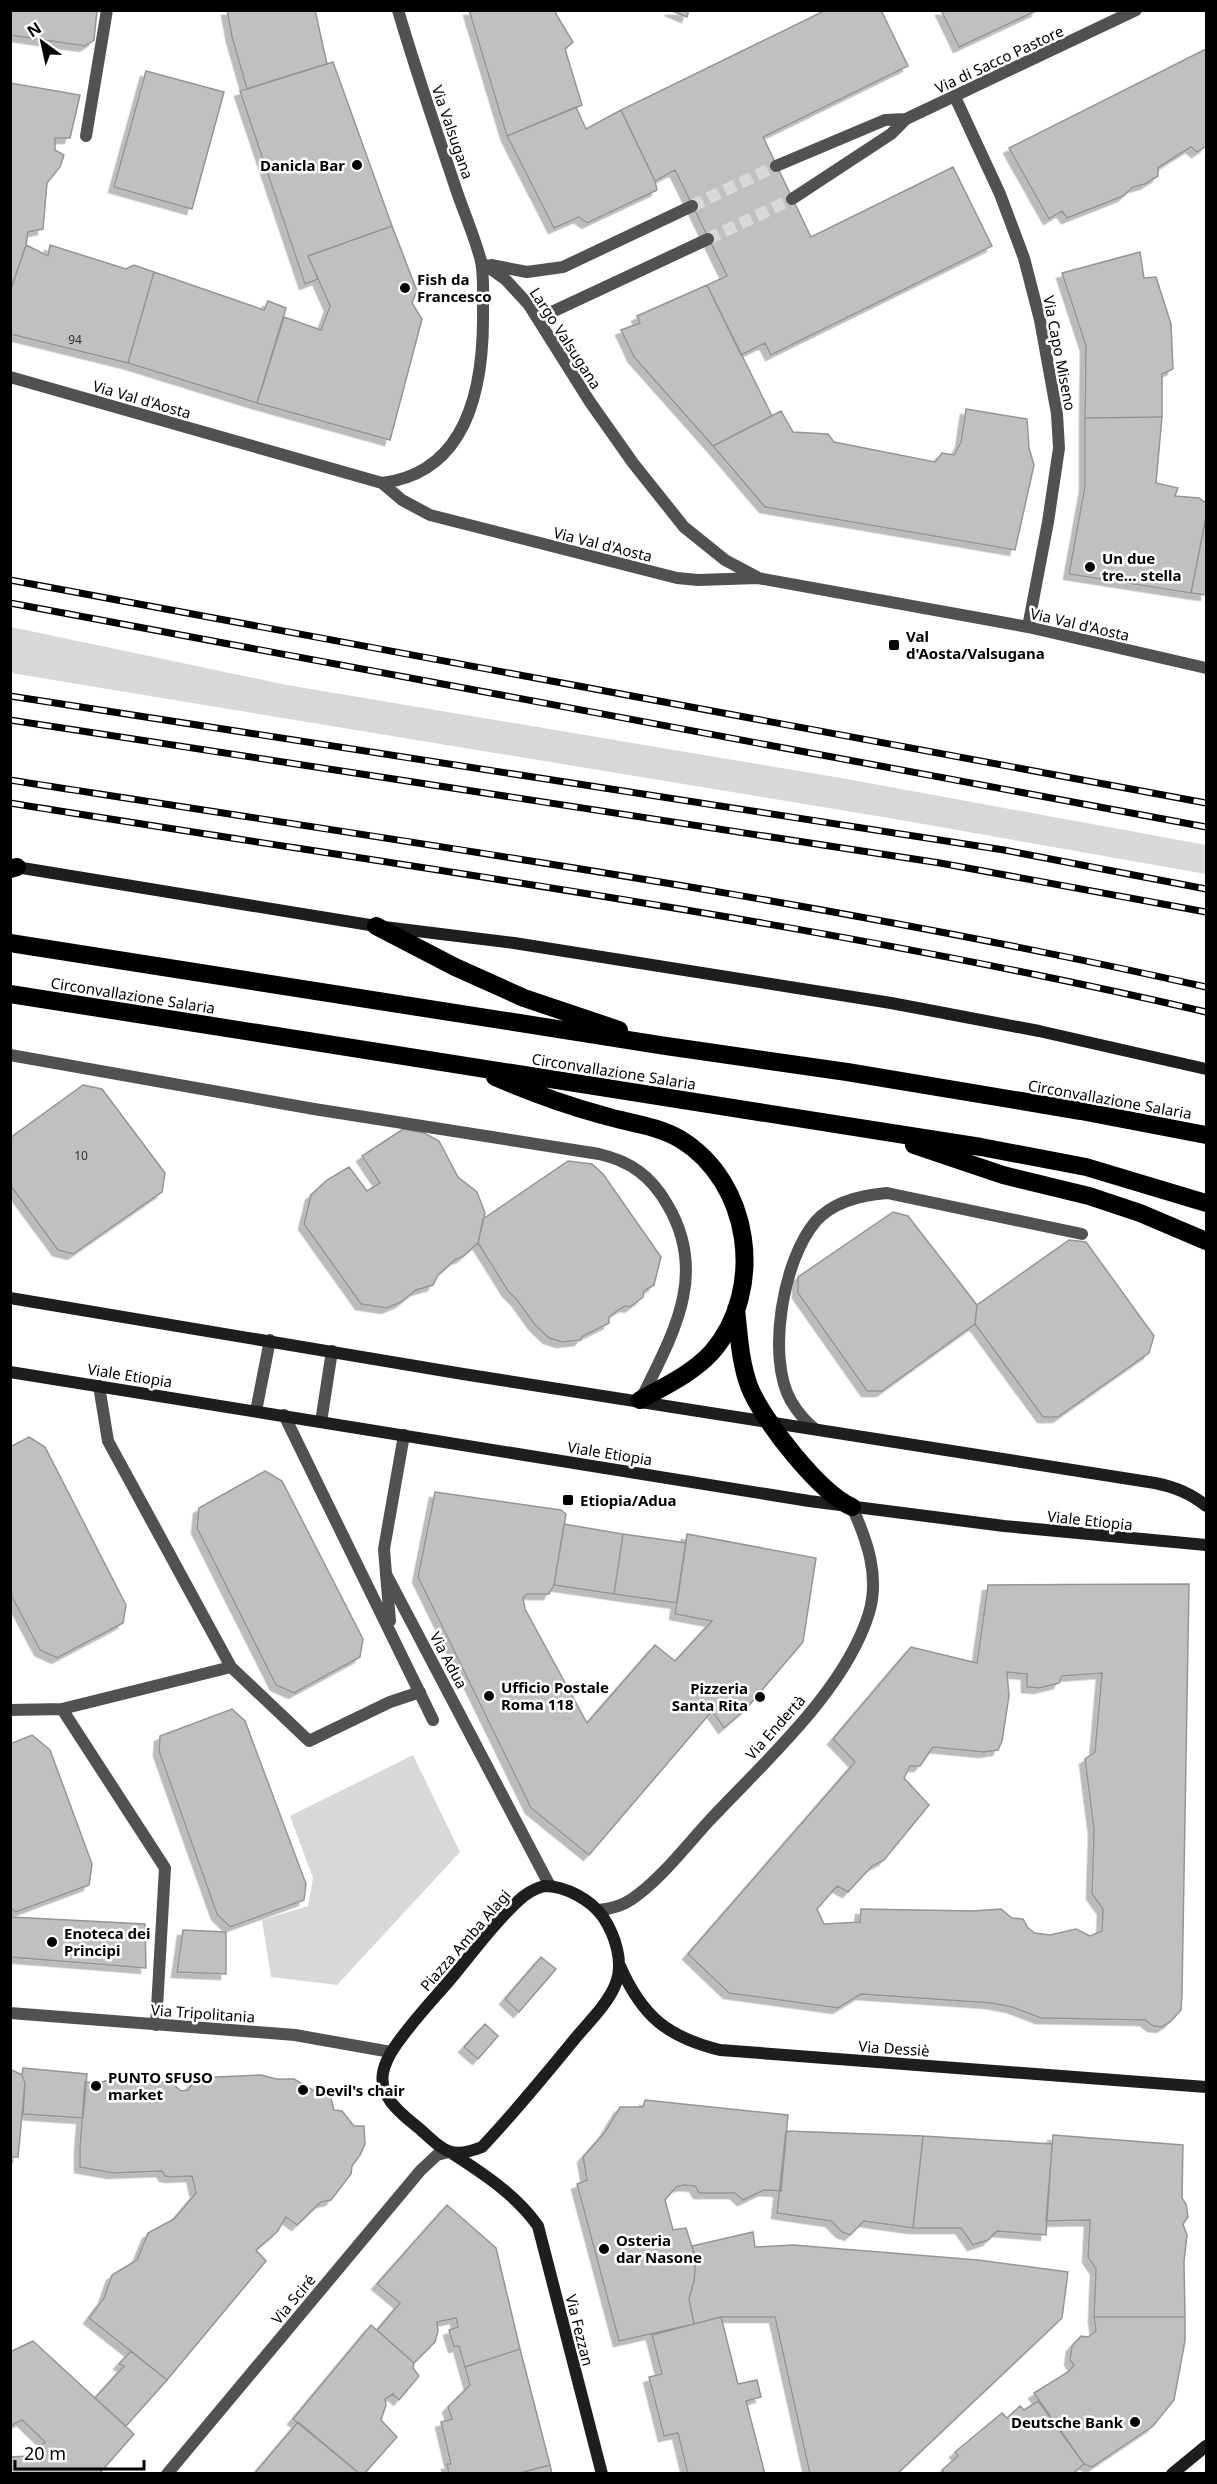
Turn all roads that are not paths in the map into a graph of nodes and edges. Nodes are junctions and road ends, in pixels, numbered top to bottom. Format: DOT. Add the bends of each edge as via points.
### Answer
graph roads {
  1 [pos="107,10"];
  2 [pos="398,10"];
  3 [pos="1136,10"];
  4 [pos="955,97"];
  5 [pos="906,119"];
  6 [pos="86,136"];
  7 [pos="776,166"];
  8 [pos="792,199"];
  9 [pos="692,206"];
  10 [pos="708,238"];
  11 [pos="481,262"];
  12 [pos="539,318"];
  13 [pos="10,377"];
  14 [pos="382,483"];
  15 [pos="758,578"];
  16 [pos="1028,627"];
  17 [pos="1206,668"];
  18 [pos="13,868"];
  19 [pos="376,926"];
  20 [pos="10,942"];
  21 [pos="10,994"];
  22 [pos="666,1046"];
  23 [pos="10,1055"];
  24 [pos="468,1065"];
  25 [pos="1206,1069"];
  26 [pos="867,1128"];
  27 [pos="1206,1135"];
  28 [pos="1206,1203"];
  29 [pos="1082,1234"];
  30 [pos="1206,1241"];
  31 [pos="10,1298"];
  32 [pos="736,1308"];
  33 [pos="270,1340"];
  34 [pos="332,1351"];
  35 [pos="10,1372"];
  36 [pos="99,1386"];
  37 [pos="640,1400"];
  38 [pos="256,1411"];
  39 [pos="284,1415"];
  40 [pos="770,1421"];
  41 [pos="321,1422"];
  42 [pos="815,1429"];
  43 [pos="404,1435"];
  44 [pos="1206,1506"];
  45 [pos="852,1507"];
  46 [pos="1206,1545"];
  47 [pos="386,1574"];
  48 [pos="391,1631"];
  49 [pos="231,1667"];
  50 [pos="420,1692"];
  51 [pos="62,1709"];
  52 [pos="10,1710"];
  53 [pos="433,1720"];
  54 [pos="550,1886"];
  55 [pos="598,1910"];
  56 [pos="618,1963"];
  57 [pos="10,2013"];
  58 [pos="156,2025"];
  59 [pos="391,2052"];
  60 [pos="1206,2087"];
  61 [pos="449,2152"];
  62 [pos="517,2200"];
  63 [pos="1204,2450"];
  64 [pos="167,2474"];
  65 [pos="602,2474"];
  66 [pos="1172,2474"];
  1 -- 6 [label="street"];
  2 -- 11 [label="street, Via Valsugana"];
  3 -- 4 [label="street, Via di Sacco Pastore"];
  4 -- 5 [label="street, Via di Sacco Pastore"];
  4 -- 16 [label="street, Via Capo Miseno" via="1000,194 1024,258 1057,414 1059,448"];
  5 -- 7 [label="street, Via di Sacco Pastore" via="885,120"];
  5 -- 8 [label="street, Via di Sacco Pastore" via="891,134"];
  9 -- 11 [label="street" via="563,267 527,272"];
  10 -- 12 [label="street"];
  11 -- 12 [label="street, Largo Valsugana" via="518,291"];
  11 -- 14 [label="street" via="482,354 465,422 434,465 410,477"];
  12 -- 15 [label="street, Largo Valsugana" via="590,402 669,510 704,545"];
  13 -- 14 [label="street, Via Val d'Aosta"];
  14 -- 15 [label="street, Via Val d'Aosta" via="402,500 430,515 596,558 677,578"];
  15 -- 16 [label="street, Via Val d'Aosta"];
  16 -- 17 [label="street, Via Val d'Aosta"];
  18 -- 19 [label="main road"];
  19 -- 22 [label="highway" via="455,968 524,998"];
  19 -- 25 [label="main road" via="514,943 891,1003"];
  20 -- 22 [label="highway, Circonvallazione Salaria"];
  21 -- 24 [label="highway, Circonvallazione Salaria"];
  22 -- 27 [label="highway, Circonvallazione Salaria" via="870,1076"];
  23 -- 37 [label="street" via="599,1154 632,1165 659,1190 668,1205 681,1230 687,1262 680,1313"];
  24 -- 26 [label="highway, Circonvallazione Salaria"];
  24 -- 32 [label="highway" via="573,1107 667,1132 698,1152 724,1183 743,1231 744,1269"];
  26 -- 28 [label="highway, Circonvallazione Salaria" via="1086,1167"];
  26 -- 30 [label="highway" via="1003,1175 1089,1196"];
  29 -- 42 [label="street" via="887,1193 870,1194 827,1212 802,1242 789,1274 782,1309 780,1360 786,1389"];
  31 -- 33 [label="main road"];
  32 -- 37 [label="highway" via="724,1334 704,1360"];
  32 -- 40 [label="highway" via="745,1372"];
  33 -- 34 [label="main road"];
  33 -- 38 [label="street"];
  34 -- 37 [label="main road"];
  34 -- 41 [label="street"];
  35 -- 36 [label="main road, Viale Etiopia"];
  36 -- 38 [label="main road, Viale Etiopia"];
  36 -- 49 [label="street" via="108,1441"];
  37 -- 40 [label="main road"];
  38 -- 39 [label="main road, Viale Etiopia"];
  39 -- 41 [label="main road, Viale Etiopia"];
  39 -- 48 [label="street"];
  40 -- 42 [label="main road"];
  40 -- 45 [label="highway" via="823,1486"];
  41 -- 43 [label="main road, Viale Etiopia"];
  42 -- 44 [label="main road" via="1173,1486"];
  43 -- 45 [label="main road, Viale Etiopia"];
  43 -- 47 [label="street, Via Adua" via="384,1549"];
  45 -- 46 [label="main road, Viale Etiopia"];
  45 -- 55 [label="street, Via Endertà" via="868,1546 872,1596 863,1629 841,1669 800,1724 652,1881 630,1900"];
  47 -- 48 [label="street"];
  47 -- 54 [label="street, Via Adua"];
  48 -- 50 [label="street"];
  49 -- 50 [label="street" via="309,1741"];
  49 -- 51 [label="street"];
  50 -- 53 [label="street"];
  51 -- 52 [label="street"];
  51 -- 58 [label="street" via="165,1868"];
  54 -- 55 [label="main road" via="568,1891"];
  54 -- 59 [label="main road, Piazza Amba Alagi" via="533,1889 517,1902"];
  55 -- 56 [label="main road" via="614,1936"];
  56 -- 60 [label="main road, Via Dessiè" via="638,2001 664,2028 687,2041 720,2049"];
  56 -- 61 [label="main road" via="616,1983 609,1996 493,2135 482,2147 464,2154"];
  57 -- 58 [label="street, Via Tripolitania"];
  58 -- 59 [label="street, Via Tripolitania" via="295,2036"];
  59 -- 61 [label="main road, Piazza Amba Alagi" via="383,2073 388,2096 398,2110"];
  61 -- 62 [label="main road, Piazza Amba Alagi"];
  61 -- 64 [label="street, Via Sciré" via="437,2155 420,2171"];
  62 -- 65 [label="main road, Via Fezzan" via="538,2226"];
  63 -- 66 [label="main road"];
}
